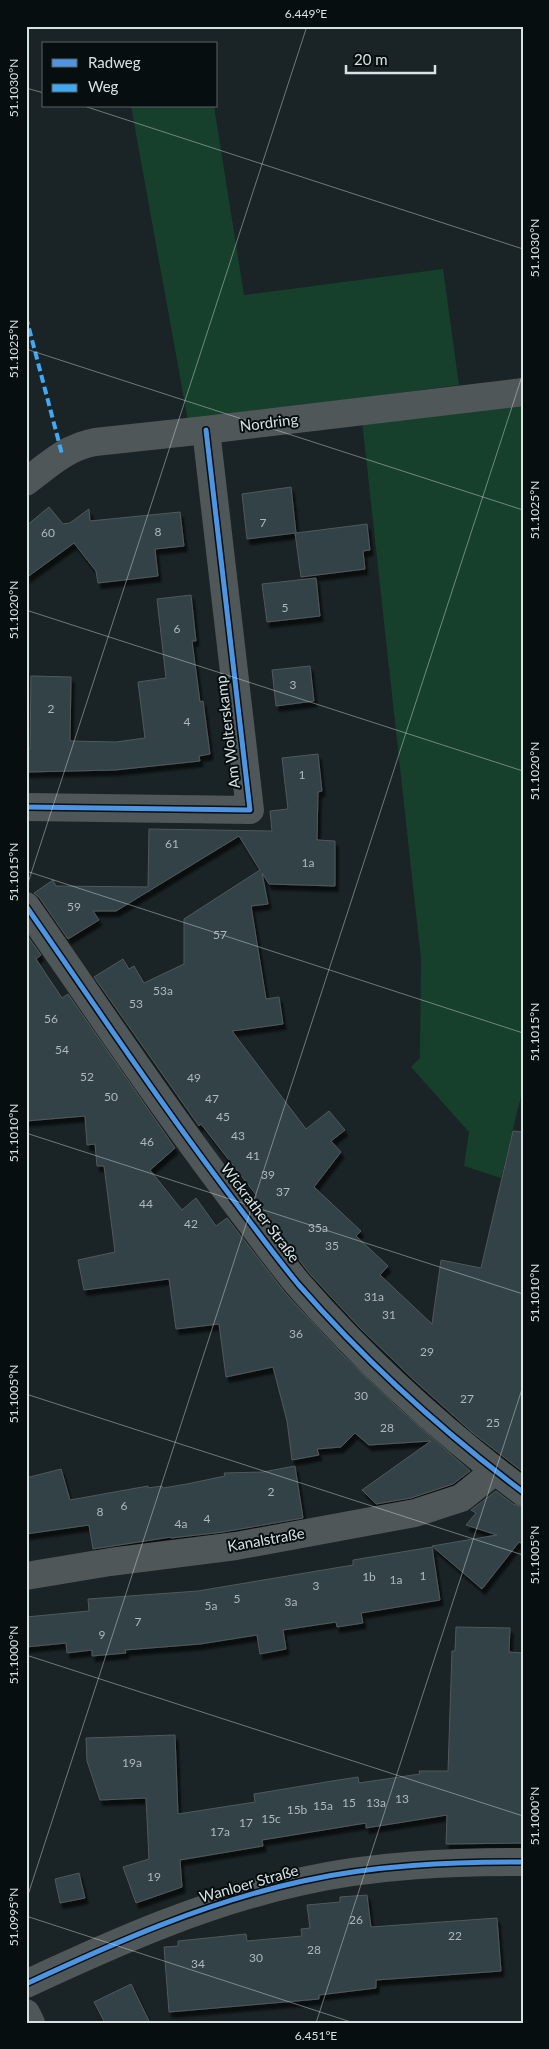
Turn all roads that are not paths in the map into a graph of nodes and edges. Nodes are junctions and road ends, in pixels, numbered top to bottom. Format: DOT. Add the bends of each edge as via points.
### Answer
graph roads {
  1 [pos="523,392"];
  2 [pos="206,430"];
  3 [pos="26,482"];
  4 [pos="26,807"];
  5 [pos="26,906"];
  6 [pos="495,1472"];
  7 [pos="523,1492"];
  8 [pos="26,1576"];
  9 [pos="523,1862"];
  10 [pos="26,1984"];
  11 [pos="26,2013"];
  12 [pos="31,2023"];
  1 -- 2 [label="street, Nordring"];
  2 -- 3 [label="street, Nordring" via="78,445"];
  2 -- 4 [label="street, Am Wolterskamp" via="250,810"];
  5 -- 6 [label="street, Wickrather Straße" via="203,1159 298,1284 402,1391"];
  6 -- 7 [label="street, Wickrather Straße"];
  6 -- 8 [label="street, Kanalstraße" via="461,1498 415,1513 236,1546"];
  9 -- 10 [label="street, Wanloer Straße" via="442,1863 391,1868 272,1888 155,1927"];
  11 -- 12 [label="street"];
}
